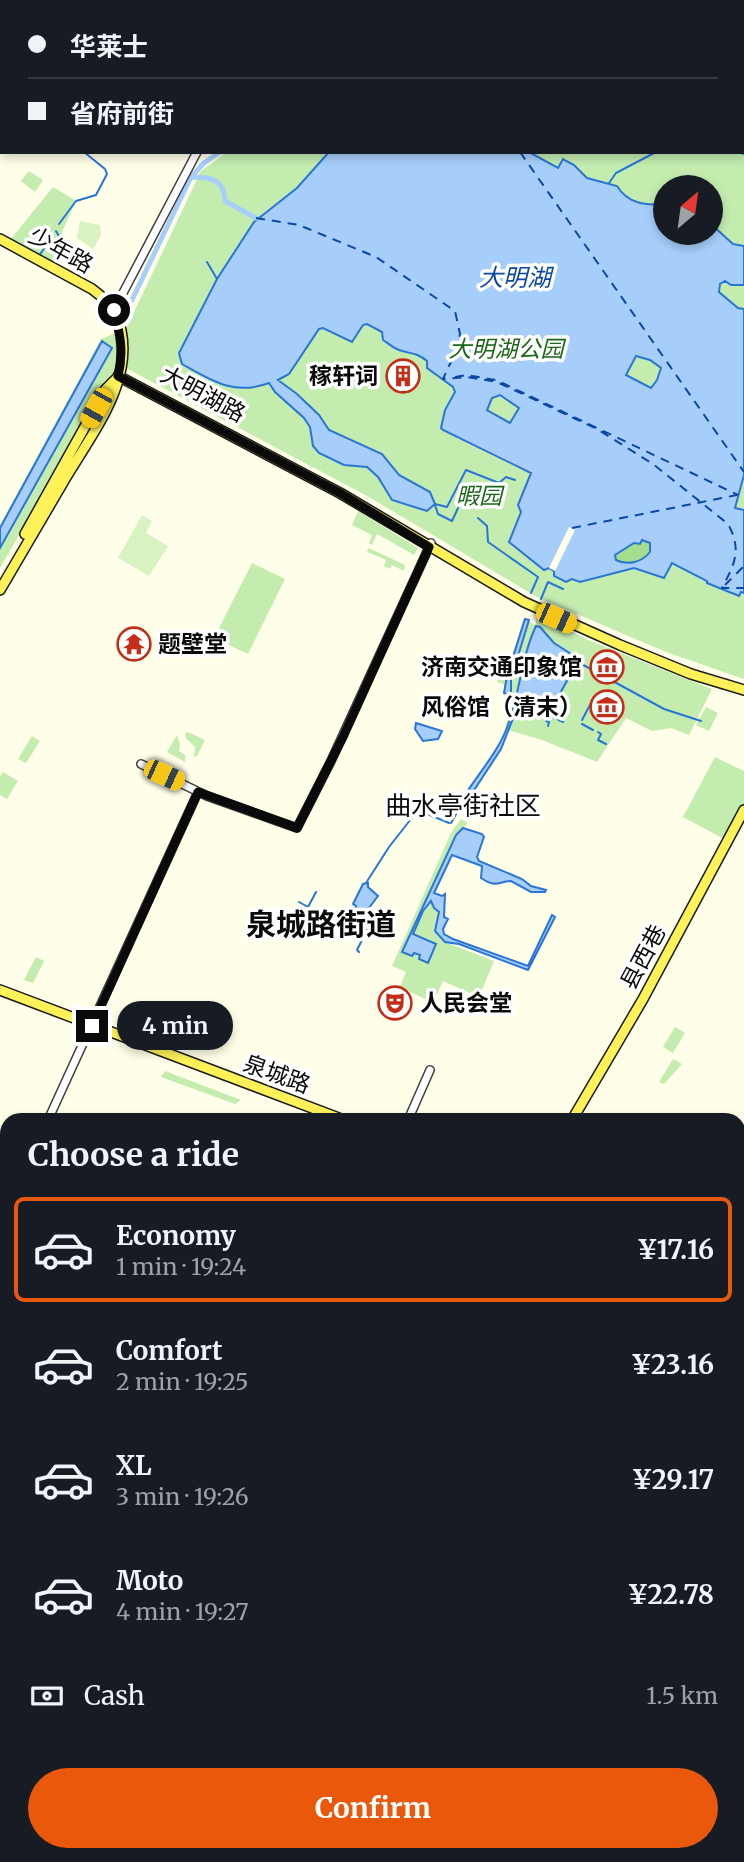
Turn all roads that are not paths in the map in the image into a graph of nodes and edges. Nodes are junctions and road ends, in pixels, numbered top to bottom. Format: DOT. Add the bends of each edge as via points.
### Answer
graph roads {
  1 [pos="196,155"];
  2 [pos="0,239"];
  3 [pos="114,310"];
  4 [pos="118,376"];
  5 [pos="430,545"];
  6 [pos="0,579"];
  7 [pos="0,590"];
  8 [pos="744,688"];
  9 [pos="141,764"];
  10 [pos="198,792"];
  11 [pos="744,810"];
  12 [pos="0,989"];
  13 [pos="92,1026"];
  14 [pos="430,1070"];
  15 [pos="51,1113"];
  16 [pos="325,1113"];
  17 [pos="411,1113"];
  18 [pos="576,1113"];
  1 -- 3 [label="street"];
  2 -- 3 [label="main road, 少年路" via="92,289"];
  3 -- 4 [label="main road" via="122,342"];
  4 -- 5 [label="main road, 大明湖路"];
  4 -- 6 [label="main road" via="106,389"];
  4 -- 7 [label="main road" via="115,394"];
  5 -- 8 [label="main road, 大明湖路" via="556,618 691,674"];
  5 -- 10 [label="street" via="297,828"];
  9 -- 10 [label="street"];
  10 -- 13 [label="street"];
  11 -- 18 [label="main road, 县西巷"];
  12 -- 13 [label="main road, 泉城路"];
  13 -- 15 [label="street"];
  13 -- 16 [label="main road, 泉城路"];
  14 -- 17 [label="street"];
}
